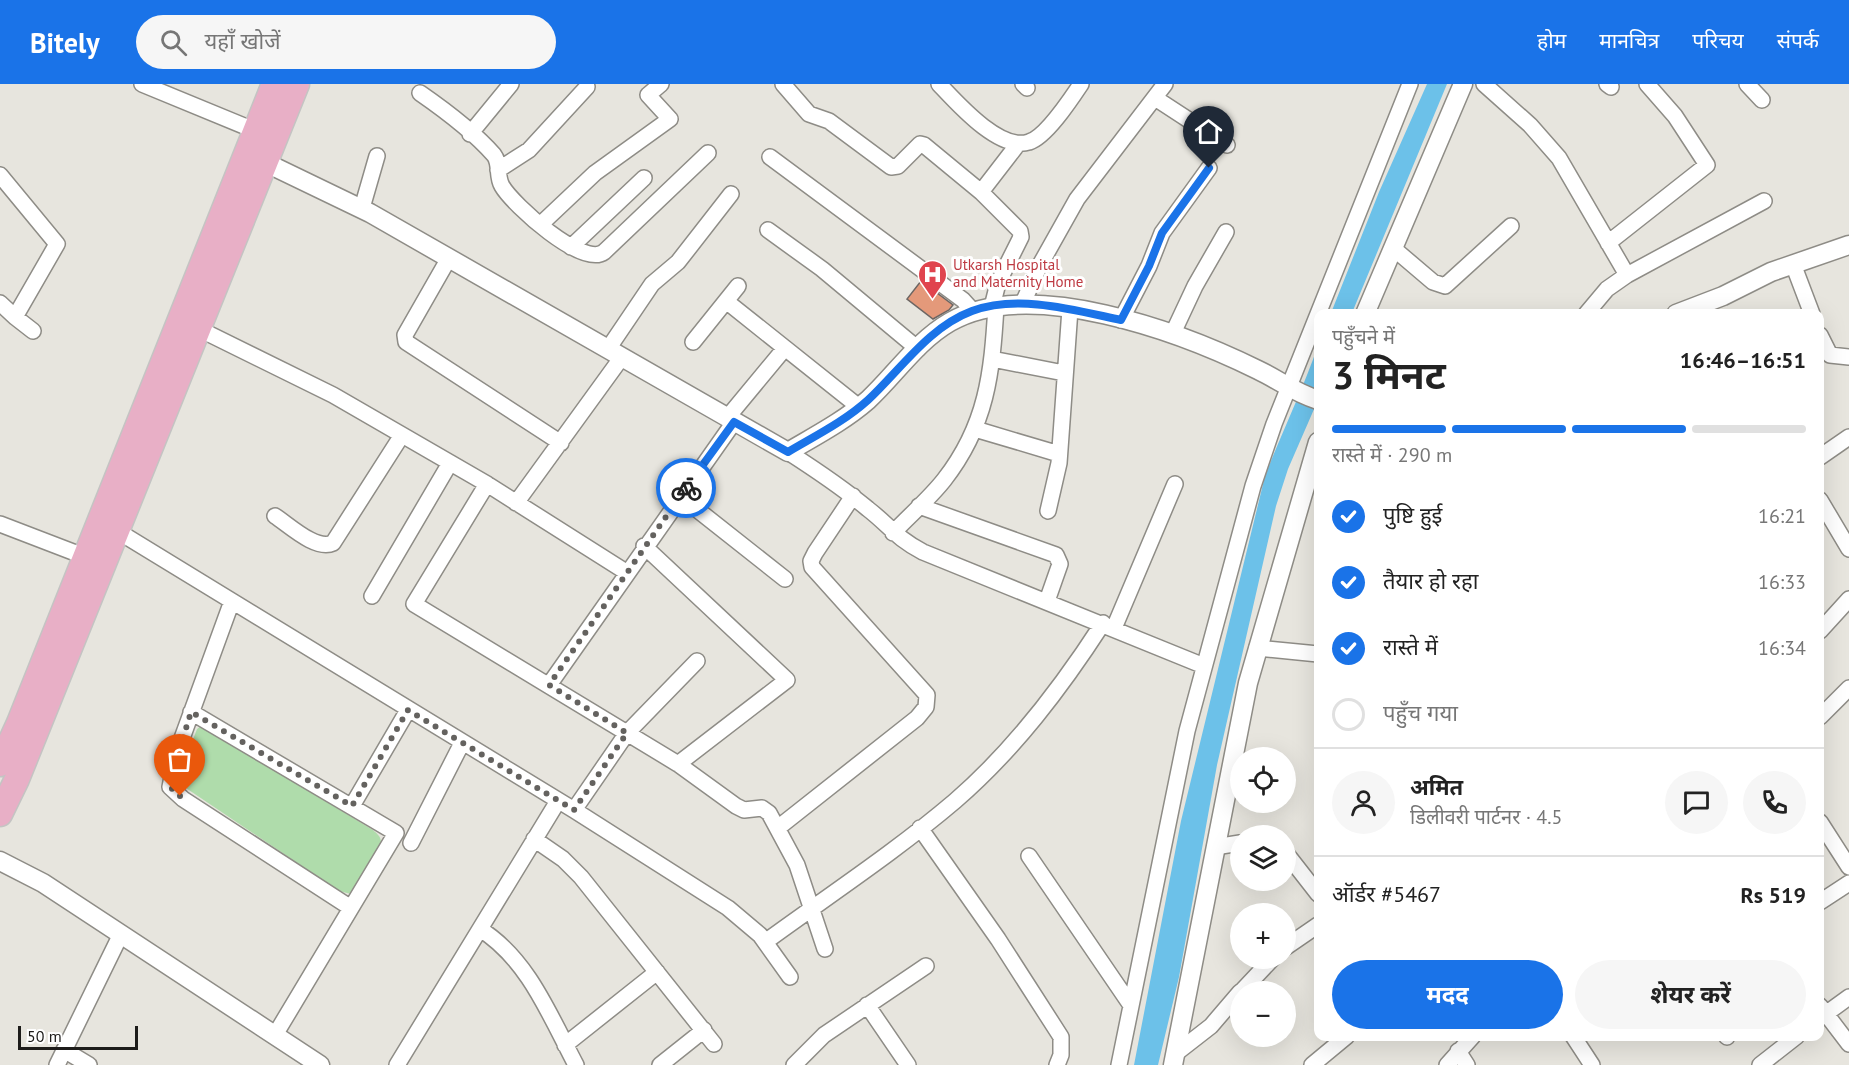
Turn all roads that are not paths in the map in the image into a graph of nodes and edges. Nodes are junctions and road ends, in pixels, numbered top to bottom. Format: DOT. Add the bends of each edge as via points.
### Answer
graph roads {
  1 [pos="142,84"];
  2 [pos="274,84"];
  3 [pos="297,84"];
  4 [pos="511,84"];
  5 [pos="661,84"];
  6 [pos="783,84"];
  7 [pos="939,84"];
  8 [pos="1081,84"];
  9 [pos="1165,84"];
  10 [pos="1410,84"];
  11 [pos="1463,84"];
  12 [pos="1484,84"];
  13 [pos="1647,84"];
  14 [pos="1747,84"];
  15 [pos="587,87"];
  16 [pos="420,93"];
  17 [pos="1155,98"];
  18 [pos="1762,100"];
  19 [pos="266,134"];
  20 [pos="470,134"];
  21 [pos="1018,144"];
  22 [pos="1227,145"];
  23 [pos="708,153"];
  24 [pos="377,156"];
  25 [pos="770,157"];
  26 [pos="257,158"];
  27 [pos="1209,168"];
  28 [pos="498,170"];
  29 [pos="0,175"];
  30 [pos="644,178"];
  31 [pos="981,192"];
  32 [pos="731,194"];
  33 [pos="1764,201"];
  34 [pos="362,208"];
  35 [pos="541,224"];
  36 [pos="1511,226"];
  37 [pos="768,230"];
  38 [pos="1226,232"];
  39 [pos="1608,243"];
  40 [pos="1849,245"];
  41 [pos="571,247"];
  42 [pos="1393,248"];
  43 [pos="449,258"];
  44 [pos="1793,264"];
  45 [pos="1627,275"];
  46 [pos="738,286"];
  47 [pos="726,301"];
  48 [pos="0,303"];
  49 [pos="1022,304"];
  50 [pos="994,307"];
  51 [pos="1070,309"];
  52 [pos="1324,309"];
  53 [pos="1367,309"];
  54 [pos="1590,309"];
  55 [pos="1694,309"];
  56 [pos="1810,309"];
  57 [pos="973,311"];
  58 [pos="15,317"];
  59 [pos="1121,320"];
  60 [pos="189,324"];
  61 [pos="33,331"];
  62 [pos="1173,333"];
  63 [pos="1314,334"];
  64 [pos="693,342"];
  65 [pos="1824,343"];
  66 [pos="785,348"];
  67 [pos="918,349"];
  68 [pos="615,353"];
  69 [pos="1849,357"];
  70 [pos="992,359"];
  71 [pos="1064,373"];
  72 [pos="1292,391"];
  73 [pos="1314,399"];
  74 [pos="859,407"];
  75 [pos="730,420"];
  76 [pos="975,429"];
  77 [pos="402,435"];
  78 [pos="1849,437"];
  79 [pos="561,443"];
  80 [pos="788,452"];
  81 [pos="1059,454"];
  82 [pos="1824,454"];
  83 [pos="1314,456"];
  84 [pos="450,463"];
  85 [pos="487,484"];
  86 [pos="1175,484"];
  87 [pos="680,496"];
  88 [pos="853,496"];
  89 [pos="516,503"];
  90 [pos="919,506"];
  91 [pos="1048,511"];
  92 [pos="275,516"];
  93 [pos="1824,521"];
  94 [pos="0,524"];
  95 [pos="119,532"];
  96 [pos="893,533"];
  97 [pos="644,546"];
  98 [pos="1849,549"];
  99 [pos="86,557"];
  100 [pos="626,572"];
  101 [pos="785,579"];
  102 [pos="372,596"];
  103 [pos="1849,599"];
  104 [pos="232,601"];
  105 [pos="1047,601"];
  106 [pos="1109,626"];
  107 [pos="1824,627"];
  108 [pos="1257,648"];
  109 [pos="1314,654"];
  110 [pos="697,661"];
  111 [pos="1204,666"];
  112 [pos="549,685"];
  113 [pos="1849,688"];
  114 [pos="408,710"];
  115 [pos="191,712"];
  116 [pos="1824,713"];
  117 [pos="627,733"];
  118 [pos="462,743"];
  119 [pos="0,764"];
  120 [pos="678,764"];
  121 [pos="558,801"];
  122 [pos="352,806"];
  123 [pos="574,810"];
  124 [pos="0,814"];
  125 [pos="779,827"];
  126 [pos="920,828"];
  127 [pos="1824,828"];
  128 [pos="534,839"];
  129 [pos="411,843"];
  130 [pos="1230,845"];
  131 [pos="1215,847"];
  132 [pos="1029,855"];
  133 [pos="0,861"];
  134 [pos="1296,866"];
  135 [pos="1849,867"];
  136 [pos="1849,882"];
  137 [pos="1314,889"];
  138 [pos="1824,899"];
  139 [pos="351,908"];
  140 [pos="812,908"];
  141 [pos="480,928"];
  142 [pos="1314,928"];
  143 [pos="121,934"];
  144 [pos="1296,940"];
  145 [pos="765,942"];
  146 [pos="825,950"];
  147 [pos="926,966"];
  148 [pos="1263,969"];
  149 [pos="657,972"];
  150 [pos="790,977"];
  151 [pos="1251,981"];
  152 [pos="1849,997"];
  153 [pos="1130,1004"];
  154 [pos="1230,1004"];
  155 [pos="867,1005"];
  156 [pos="1824,1012"];
  157 [pos="1824,1015"];
  158 [pos="704,1030"];
  159 [pos="275,1035"];
  160 [pos="1341,1041"];
  161 [pos="1468,1041"];
  162 [pos="1576,1041"];
  163 [pos="1791,1041"];
  164 [pos="714,1044"];
  165 [pos="1849,1044"];
  166 [pos="565,1045"];
  167 [pos="64,1050"];
  168 [pos="1458,1051"];
  169 [pos="1174,1060"];
  170 [pos="57,1065"];
  171 [pos="89,1065"];
  172 [pos="320,1065"];
  173 [pos="397,1065"];
  174 [pos="576,1065"];
  175 [pos="660,1065"];
  176 [pos="794,1065"];
  177 [pos="908,1065"];
  178 [pos="1057,1065"];
  179 [pos="1119,1065"];
  180 [pos="1312,1065"];
  181 [pos="1447,1065"];
  182 [pos="1467,1065"];
  183 [pos="1592,1065"];
  184 [pos="1760,1065"];
  1 -- 19 [label="street"];
  2 -- 19 [label="highway"];
  3 -- 19 [label="highway"];
  4 -- 20 [label="street"];
  5 -- 35 [label="street" via="648,95 670,119 595,173"];
  6 -- 31 [label="street" via="809,114 829,121 891,167 898,166 920,144 924,145"];
  7 -- 21 [label="street" via="991,133"];
  8 -- 21 [label="street" via="1042,134 1031,142"];
  9 -- 17 [label="street"];
  10 -- 52 [label="street"];
  11 -- 42 [label="street"];
  12 -- 39 [label="street" via="1545,139"];
  13 -- 39 [label="street" via="1675,116 1707,165"];
  14 -- 18 [label="street"];
  15 -- 28 [label="street" via="529,150"];
  16 -- 20 [label="street" via="450,113"];
  17 -- 22 [label="street"];
  17 -- 49 [label="street" via="1077,199"];
  19 -- 26 [label="highway"];
  20 -- 28 [label="street" via="494,155"];
  21 -- 31 [label="street"];
  23 -- 41 [label="street" via="599,255 587,255"];
  24 -- 34 [label="street"];
  25 -- 57 [label="street"];
  26 -- 34 [label="street"];
  26 -- 60 [label="highway"];
  27 -- 59 [label="street" via="1162,233"];
  28 -- 35 [label="street" via="507,193"];
  29 -- 58 [label="street" via="57,244"];
  30 -- 41 [label="street"];
  31 -- 50 [label="street" via="1020,231 1021,237 998,283"];
  32 -- 68 [label="street" via="678,262 652,284"];
  33 -- 45 [label="street"];
  34 -- 43 [label="street"];
  35 -- 41 [label="street"];
  36 -- 42 [label="street" via="1445,286 1433,282"];
  37 -- 67 [label="street" via="822,269"];
  38 -- 62 [label="street"];
  39 -- 45 [label="street"];
  40 -- 44 [label="street"];
  42 -- 53 [label="street"];
  43 -- 68 [label="street"];
  43 -- 79 [label="street" via="405,334 406,342"];
  44 -- 55 [label="street"];
  44 -- 56 [label="street"];
  45 -- 54 [label="street" via="1607,289"];
  46 -- 47 [label="street"];
  47 -- 64 [label="street"];
  47 -- 66 [label="street"];
  48 -- 58 [label="street"];
  49 -- 50 [label="street"];
  49 -- 51 [label="street"];
  50 -- 57 [label="street"];
  50 -- 70 [label="street"];
  51 -- 59 [label="street"];
  51 -- 71 [label="street"];
  57 -- 67 [label="street" via="948,323"];
  58 -- 61 [label="street"];
  59 -- 62 [label="street"];
  60 -- 77 [label="street" via="333,395"];
  60 -- 95 [label="highway"];
  60 -- 99 [label="highway"];
  62 -- 72 [label="street" via="1260,370"];
  63 -- 72 [label="street"];
  65 -- 69 [label="street" via="1830,355"];
  66 -- 74 [label="street"];
  66 -- 75 [label="street"];
  67 -- 74 [label="street"];
  68 -- 75 [label="street"];
  68 -- 79 [label="street"];
  70 -- 71 [label="street"];
  70 -- 76 [label="street"];
  71 -- 81 [label="street"];
  72 -- 73 [label="street"];
  72 -- 111 [label="street" via="1253,486"];
  74 -- 80 [label="street"];
  75 -- 80 [label="street"];
  75 -- 87 [label="street"];
  76 -- 81 [label="street"];
  76 -- 90 [label="street" via="943,481"];
  77 -- 84 [label="street"];
  77 -- 92 [label="street" via="333,543 314,541"];
  78 -- 82 [label="street"];
  79 -- 89 [label="street"];
  80 -- 88 [label="street"];
  81 -- 91 [label="street"];
  83 -- 108 [label="street"];
  84 -- 85 [label="street"];
  84 -- 102 [label="street"];
  85 -- 89 [label="street"];
  85 -- 112 [label="street" via="414,604"];
  86 -- 106 [label="street"];
  87 -- 97 [label="street"];
  87 -- 101 [label="street"];
  88 -- 96 [label="street"];
  88 -- 125 [label="street" via="815,553 812,567 927,694 927,703 917,718"];
  89 -- 100 [label="street"];
  90 -- 96 [label="street"];
  90 -- 105 [label="street" via="1056,555 1060,564"];
  93 -- 98 [label="street"];
  94 -- 99 [label="street"];
  95 -- 104 [label="street"];
  95 -- 124 [label="highway"];
  96 -- 105 [label="street" via="922,552"];
  97 -- 100 [label="street"];
  97 -- 120 [label="street" via="786,680"];
  99 -- 119 [label="highway"];
  100 -- 112 [label="street"];
  103 -- 107 [label="street"];
  104 -- 114 [label="street"];
  104 -- 115 [label="street"];
  105 -- 106 [label="street"];
  106 -- 111 [label="street"];
  106 -- 126 [label="street" via="1018,739 955,801"];
  108 -- 109 [label="street"];
  108 -- 131 [label="street"];
  110 -- 117 [label="street"];
  111 -- 153 [label="street" via="1184,742"];
  112 -- 117 [label="street"];
  113 -- 116 [label="street"];
  114 -- 118 [label="street"];
  114 -- 122 [label="street"];
  115 -- 122 [label="street"];
  115 -- 139 [label="street" via="170,787"];
  117 -- 120 [label="street"];
  117 -- 123 [label="street"];
  118 -- 121 [label="street"];
  118 -- 129 [label="street"];
  120 -- 125 [label="street" via="736,806 744,810 762,808"];
  121 -- 123 [label="street"];
  121 -- 128 [label="street"];
  122 -- 139 [label="street" via="396,833"];
  123 -- 145 [label="street" via="728,908"];
  125 -- 140 [label="street"];
  126 -- 140 [label="street"];
  126 -- 178 [label="street" via="1061,1036"];
  127 -- 135 [label="street"];
  128 -- 141 [label="street"];
  128 -- 149 [label="street" via="581,877"];
  130 -- 131 [label="street"];
  131 -- 169 [label="street"];
  132 -- 153 [label="street"];
  133 -- 143 [label="street" via="43,883"];
  134 -- 137 [label="street"];
  136 -- 138 [label="street"];
  139 -- 159 [label="street"];
  140 -- 145 [label="street"];
  140 -- 146 [label="street"];
  141 -- 166 [label="street" via="508,949 531,981"];
  141 -- 173 [label="street"];
  142 -- 144 [label="street"];
  143 -- 159 [label="street"];
  143 -- 167 [label="street"];
  145 -- 150 [label="street"];
  147 -- 155 [label="street"];
  148 -- 151 [label="street"];
  149 -- 158 [label="street"];
  149 -- 166 [label="street"];
  152 -- 156 [label="street"];
  153 -- 179 [label="street"];
  154 -- 169 [label="street"];
  155 -- 176 [label="street" via="825,1035"];
  155 -- 177 [label="street"];
  157 -- 165 [label="street"];
  158 -- 164 [label="street"];
  158 -- 175 [label="street"];
  159 -- 172 [label="street"];
  160 -- 180 [label="street"];
  161 -- 168 [label="street"];
  162 -- 183 [label="street"];
  163 -- 184 [label="street"];
  166 -- 174 [label="street"];
  167 -- 170 [label="street"];
  167 -- 171 [label="street"];
  168 -- 181 [label="street"];
  168 -- 182 [label="street"];
}
